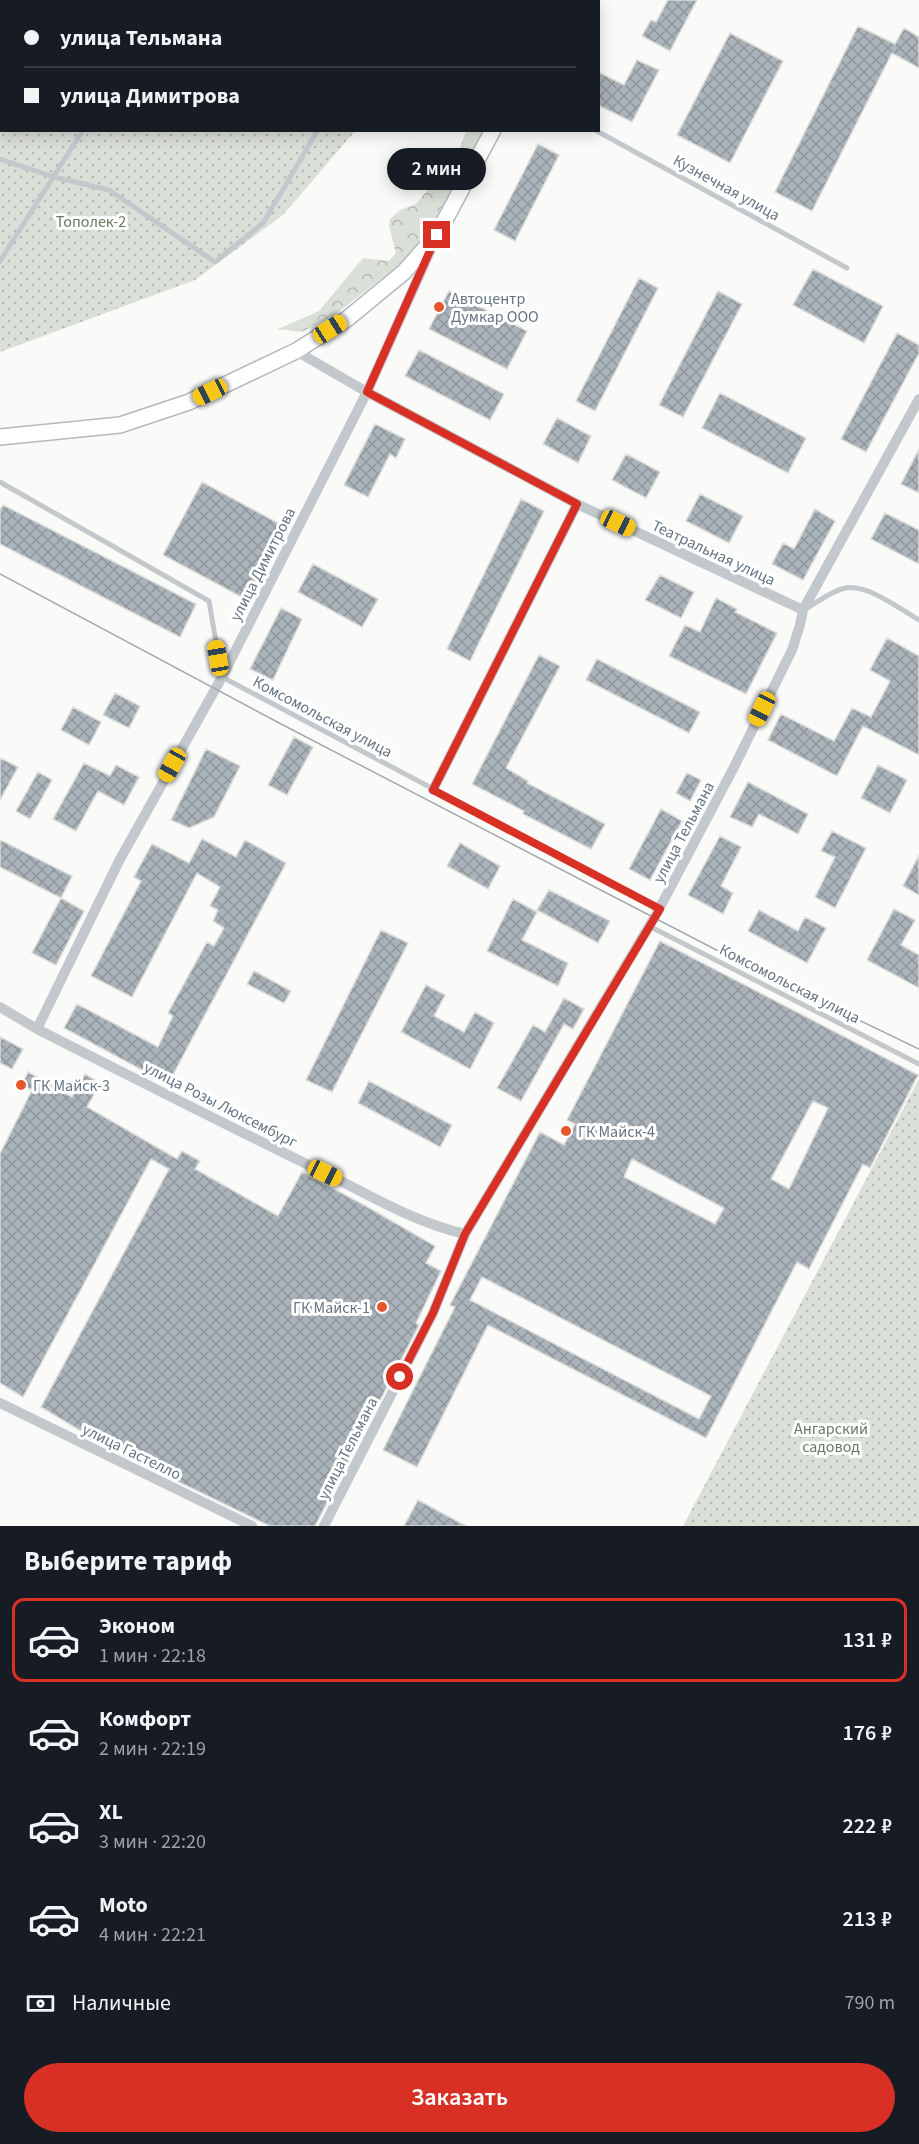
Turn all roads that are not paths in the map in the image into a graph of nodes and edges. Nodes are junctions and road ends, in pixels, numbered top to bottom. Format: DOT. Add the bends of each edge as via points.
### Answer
graph roads {
  1 [pos="82,132"];
  2 [pos="317,132"];
  3 [pos="492,132"];
  4 [pos="599,132"];
  5 [pos="0,159"];
  6 [pos="54,177"];
  7 [pos="437,235"];
  8 [pos="0,261"];
  9 [pos="847,268"];
  10 [pos="296,351"];
  11 [pos="367,392"];
  12 [pos="919,399"];
  13 [pos="0,437"];
  14 [pos="0,482"];
  15 [pos="577,504"];
  16 [pos="803,610"];
  17 [pos="919,620"];
  18 [pos="222,677"];
  19 [pos="433,790"];
  20 [pos="660,909"];
  21 [pos="650,926"];
  22 [pos="0,1007"];
  23 [pos="37,1029"];
  24 [pos="919,1064"];
  25 [pos="465,1234"];
  26 [pos="0,1403"];
  27 [pos="252,1526"];
  28 [pos="324,1526"];
  1 -- 6 [label="lane"];
  2 -- 6 [label="lane" via="263,223 214,262 109,190"];
  3 -- 7 [label="street"];
  4 -- 9 [label="lane, Кузнечная улица"];
  5 -- 6 [label="lane"];
  6 -- 8 [label="lane"];
  7 -- 10 [label="street" via="404,272 347,319"];
  7 -- 11 [label="street, улица Димитрова"];
  10 -- 11 [label="street, Театральная улица"];
  10 -- 13 [label="street" via="189,402 120,425"];
  11 -- 15 [label="street, Театральная улица"];
  11 -- 18 [label="street, улица Димитрова"];
  12 -- 16 [label="street, улица Тельмана"];
  14 -- 18 [label="lane" via="209,601"];
  15 -- 16 [label="street, Театральная улица"];
  15 -- 19 [label="street"];
  16 -- 17 [label="lane" via="838,591 855,588 873,593"];
  16 -- 20 [label="street, улица Тельмана" via="792,650"];
  18 -- 19 [label="lane, Комсомольская улица"];
  18 -- 23 [label="street, улица Димитрова" via="119,861"];
  19 -- 20 [label="lane, Комсомольская улица"];
  20 -- 21 [label="street, улица Тельмана"];
  21 -- 24 [label="lane, Комсомольская улица"];
  21 -- 25 [label="street, улица Тельмана"];
  22 -- 23 [label="street, улица Розы Люксембург"];
  23 -- 25 [label="street, улица Розы Люксембург" via="398,1209"];
  25 -- 28 [label="street, улица Тельмана" via="433,1313"];
  26 -- 27 [label="street, улица Гастелло"];
}
